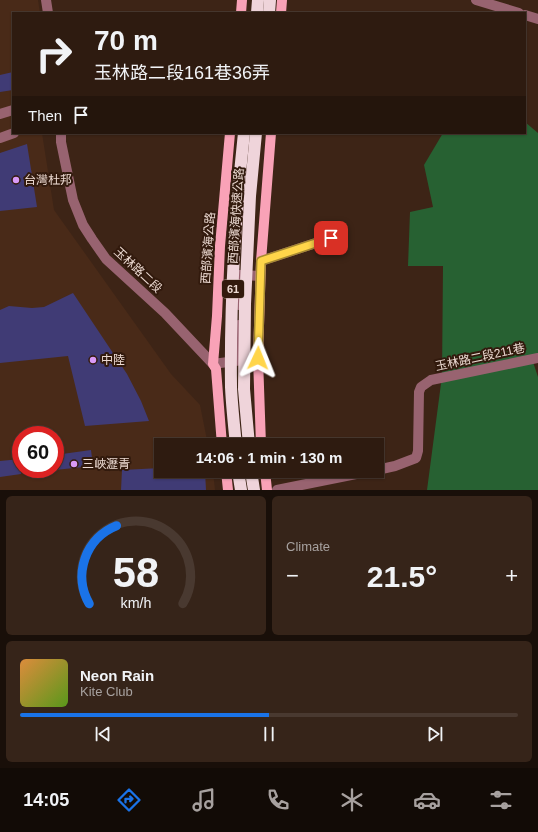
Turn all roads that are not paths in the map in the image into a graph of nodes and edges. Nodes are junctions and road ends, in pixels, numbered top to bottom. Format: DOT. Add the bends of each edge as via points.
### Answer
graph roads {
  1 [pos="46,0"];
  2 [pos="242,0"];
  3 [pos="258,0"];
  4 [pos="270,0"];
  5 [pos="282,0"];
  6 [pos="476,0"];
  7 [pos="48,12"];
  8 [pos="241,12"];
  9 [pos="257,12"];
  10 [pos="269,12"];
  11 [pos="281,12"];
  12 [pos="516,12"];
  13 [pos="526,15"];
  14 [pos="538,19"];
  15 [pos="12,110"];
  16 [pos="0,114"];
  17 [pos="12,134"];
  18 [pos="61,134"];
  19 [pos="230,134"];
  20 [pos="244,134"];
  21 [pos="256,134"];
  22 [pos="271,134"];
  23 [pos="0,138"];
  24 [pos="331,238"];
  25 [pos="261,261"];
  26 [pos="260,276"];
  27 [pos="258,358"];
  28 [pos="538,358"];
  29 [pos="237,360"];
  30 [pos="213,364"];
  31 [pos="221,438"];
  32 [pos="235,438"];
  33 [pos="248,438"];
  34 [pos="261,438"];
  35 [pos="384,468"];
  36 [pos="227,478"];
  37 [pos="239,478"];
  38 [pos="252,478"];
  39 [pos="265,478"];
  40 [pos="336,478"];
  41 [pos="228,490"];
  42 [pos="241,490"];
  43 [pos="254,490"];
  44 [pos="267,490"];
  45 [pos="277,490"];
  1 -- 7 [label="street"];
  2 -- 8 [label="main road"];
  3 -- 9 [label="highway"];
  4 -- 10 [label="highway"];
  5 -- 11 [label="main road"];
  6 -- 12 [label="street"];
  13 -- 14 [label="street"];
  15 -- 16 [label="street"];
  17 -- 23 [label="street"];
  18 -- 30 [label="street, 玉林路二段" via="73,200 83,225 106,259 165,313"];
  19 -- 30 [label="main road, 西部濱海公路 / 61"];
  20 -- 32 [label="highway, 西部濱海快速公路 / 61, bridge" via="232,305 231,388"];
  21 -- 33 [label="highway, 西部濱海快速公路 / 61, bridge" via="245,304 244,389"];
  22 -- 25 [label="main road, 61"];
  24 -- 25 [label="street"];
  25 -- 26 [label="main road, 61"];
  26 -- 27 [label="main road, 61"];
  26 -- 29 [label="street" via="240,275"];
  27 -- 29 [label="street"];
  27 -- 34 [label="main road, 61"];
  28 -- 35 [label="street, 玉林路二段211巷" via="432,380 421,387 416,458"];
  29 -- 30 [label="street"];
  30 -- 31 [label="main road, 61" via="216,369"];
  36 -- 41 [label="main road"];
  37 -- 42 [label="highway"];
  38 -- 43 [label="highway"];
  39 -- 44 [label="main road"];
  40 -- 45 [label="street"];
}
